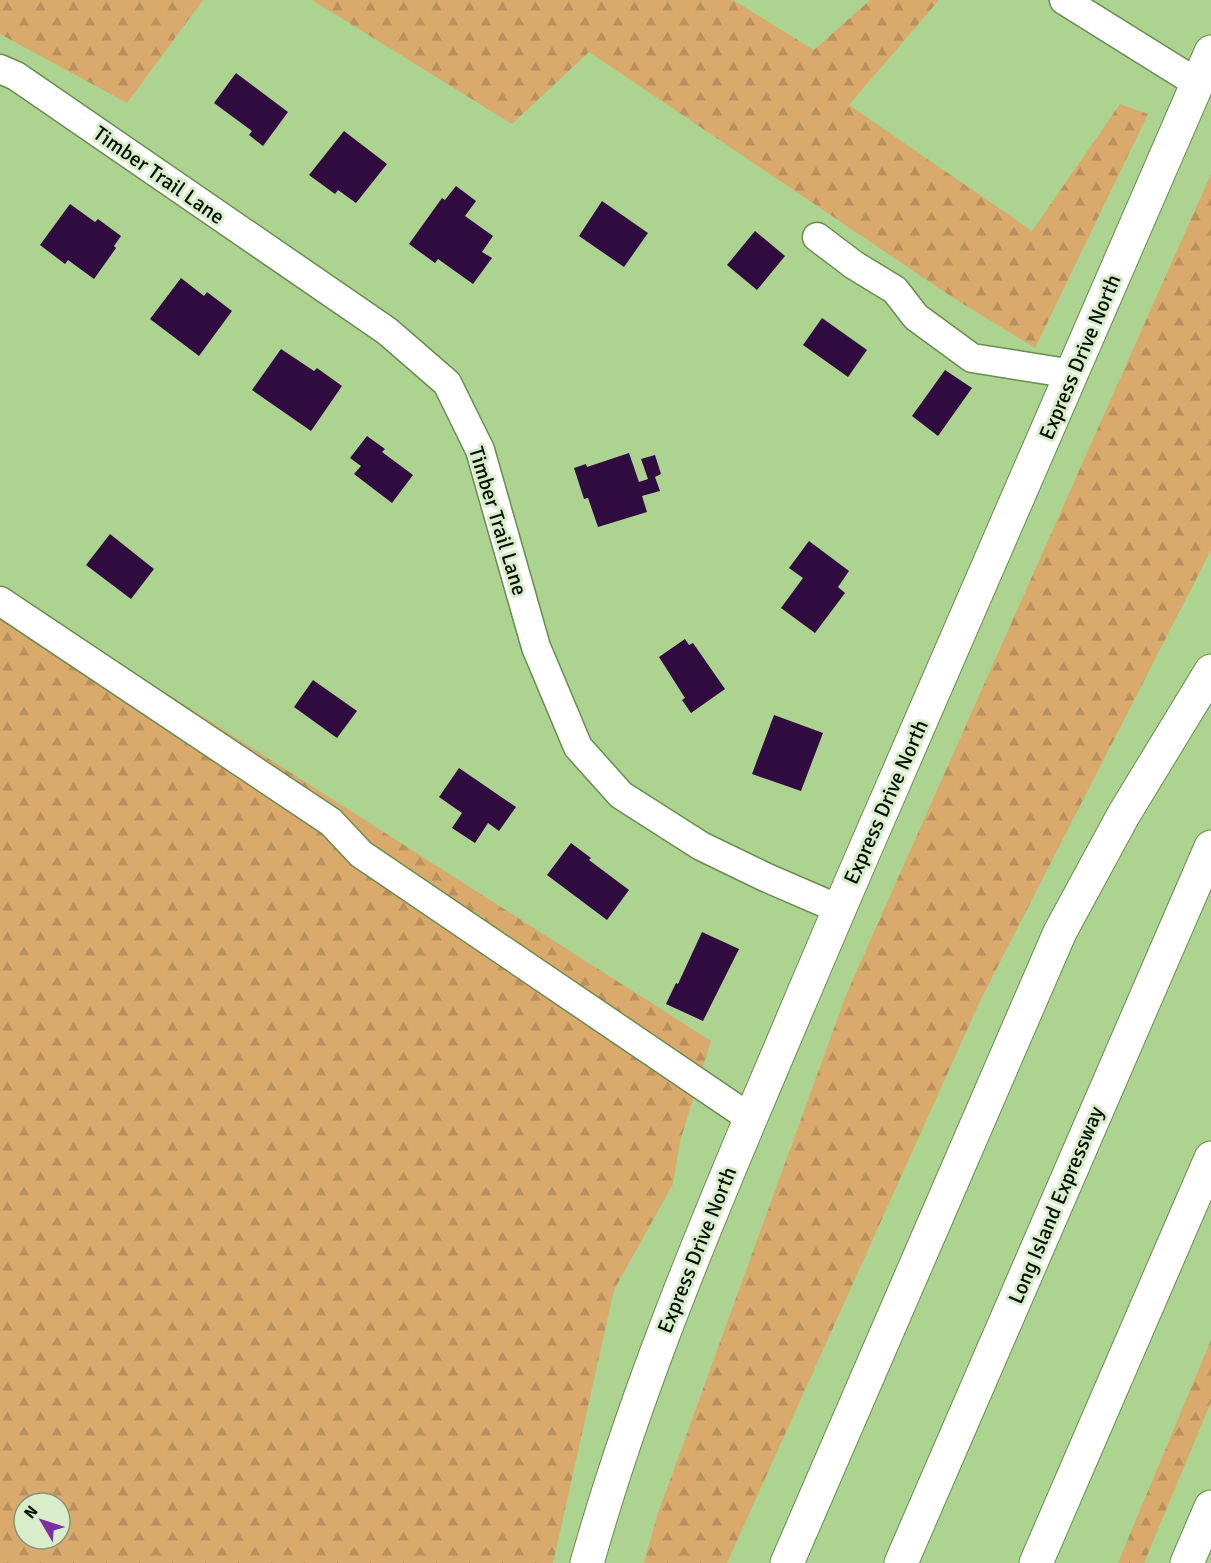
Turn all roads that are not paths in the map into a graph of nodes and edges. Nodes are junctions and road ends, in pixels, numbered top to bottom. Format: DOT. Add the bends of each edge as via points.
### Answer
graph roads {
  1 [pos="1064,0"];
  2 [pos="1211,52"];
  3 [pos="0,69"];
  4 [pos="1197,83"];
  5 [pos="817,237"];
  6 [pos="1073,374"];
  7 [pos="0,601"];
  8 [pos="1211,671"];
  9 [pos="1211,848"];
  10 [pos="839,909"];
  11 [pos="750,1118"];
  12 [pos="1211,1158"];
  13 [pos="1211,1507"];
  14 [pos="587,1563"];
  15 [pos="787,1563"];
  16 [pos="901,1563"];
  17 [pos="1036,1563"];
  18 [pos="1187,1563"];
  1 -- 4 [label="street"];
  2 -- 4 [label="main road, Express Drive North"];
  3 -- 10 [label="street, Timber Trail Lane" via="16,76 387,331 447,383 480,450 536,647 578,747 621,795 701,846"];
  4 -- 6 [label="main road, Express Drive North"];
  5 -- 6 [label="street" via="894,290 916,317 972,358"];
  6 -- 10 [label="main road, Express Drive North"];
  7 -- 11 [label="street" via="331,822 361,854"];
  8 -- 15 [label="main road" via="1124,814 1060,932"];
  9 -- 16 [label="main road, Long Island Expressway"];
  10 -- 11 [label="main road, Express Drive North"];
  11 -- 14 [label="main road, Express Drive North" via="652,1362"];
  12 -- 17 [label="main road"];
  13 -- 18 [label="main road"];
}
